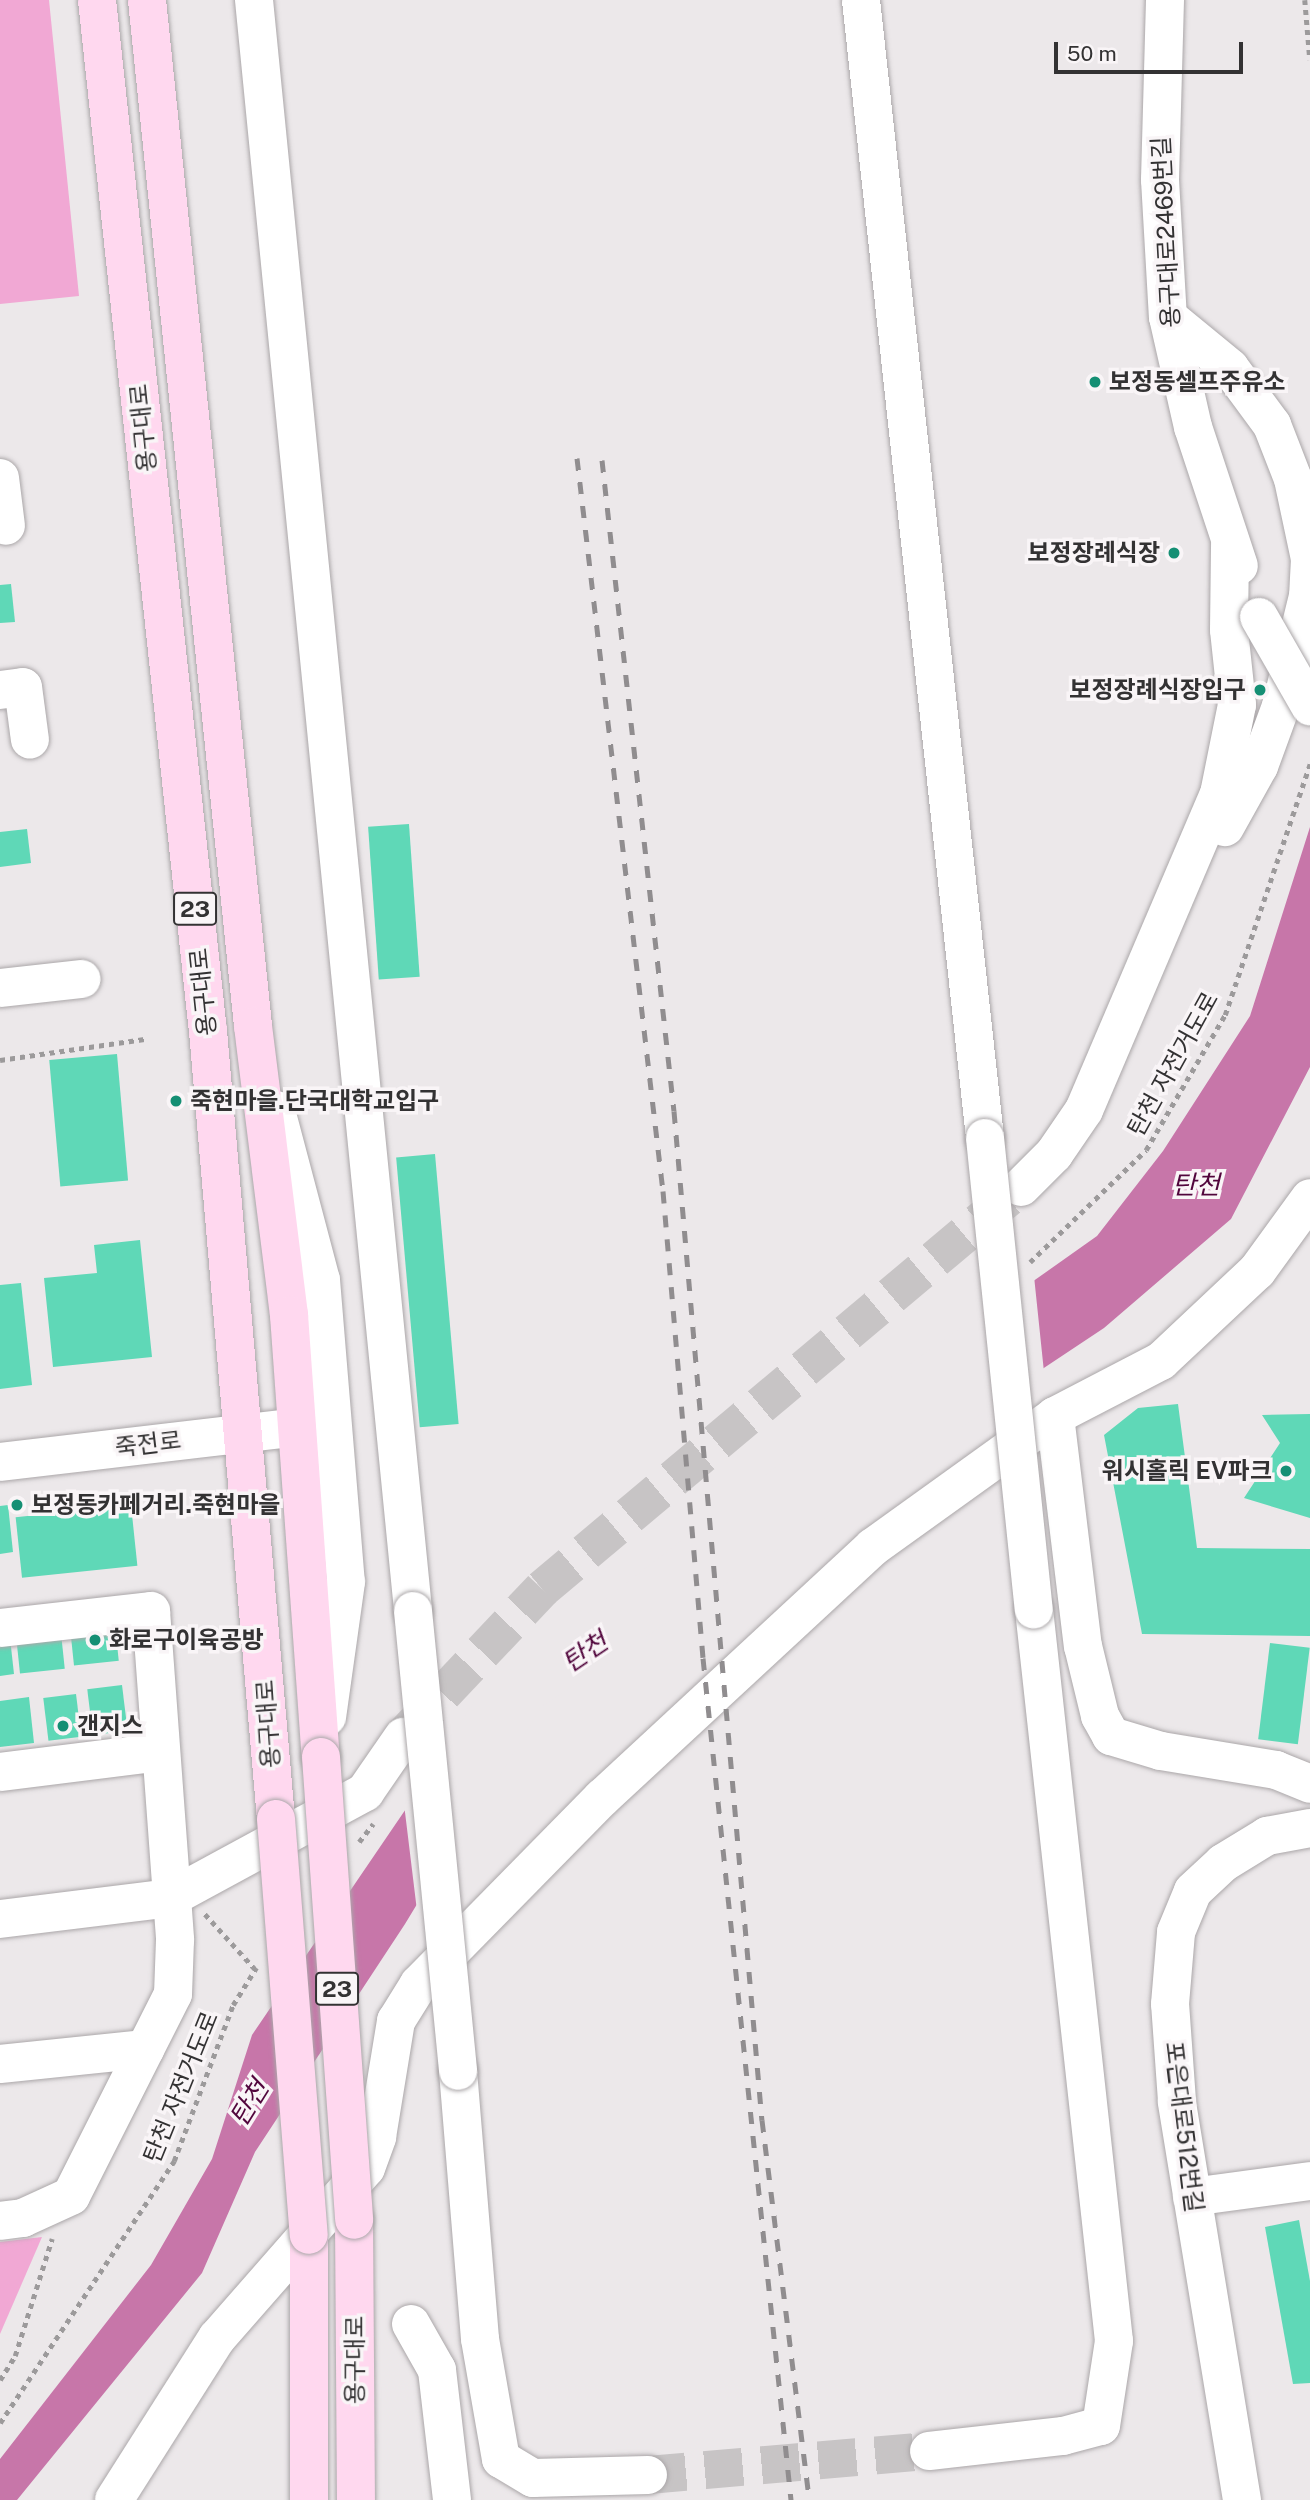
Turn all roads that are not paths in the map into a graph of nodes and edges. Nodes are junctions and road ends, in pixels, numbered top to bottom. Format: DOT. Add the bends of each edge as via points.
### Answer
graph roads {
  1 [pos="97,0"];
  2 [pos="147,0"];
  3 [pos="254,0"];
  4 [pos="861,0"];
  5 [pos="1166,0"];
  6 [pos="1168,317"];
  7 [pos="0,478"];
  8 [pos="6,526"];
  9 [pos="1230,544"];
  10 [pos="0,690"];
  11 [pos="1310,706"];
  12 [pos="30,740"];
  13 [pos="1189,872"];
  14 [pos="82,979"];
  15 [pos="0,988"];
  16 [pos="253,1026"];
  17 [pos="1021,1186"];
  18 [pos="1310,1198"];
  19 [pos="1055,1416"];
  20 [pos="296,1427"];
  21 [pos="246,1433"];
  22 [pos="0,1462"];
  23 [pos="0,1628"];
  24 [pos="403,1737"];
  25 [pos="161,1752"];
  26 [pos="321,1757"];
  27 [pos="0,1772"];
  28 [pos="1310,1784"];
  29 [pos="1310,1828"];
  30 [pos="170,1898"];
  31 [pos="0,1919"];
  32 [pos="145,2049"];
  33 [pos="0,2064"];
  34 [pos="1310,2181"];
  35 [pos="1192,2197"];
  36 [pos="0,2221"];
  37 [pos="411,2324"];
  38 [pos="929,2451"];
  39 [pos="648,2475"];
  40 [pos="114,2500"];
  41 [pos="309,2500"];
  42 [pos="356,2500"];
  43 [pos="452,2500"];
  44 [pos="1242,2500"];
  1 -- 21 [label="main road, 용구대로 / 23"];
  2 -- 16 [label="main road, 용구대로 / 23"];
  3 -- 39 [label="street, bridge" via="458,2071 480,2339 501,2459 533,2479"];
  4 -- 38 [label="street, bridge" via="1114,2341 1101,2426 1063,2436"];
  5 -- 6 [label="street, 용구대로2469번길" via="1160,180"];
  6 -- 9 [label="street, 용구대로2469번길" via="1193,427"];
  6 -- 13 [label="street" via="1230,368 1272,425 1293,479 1310,559 1308,596 1259,766 1220,835"];
  7 -- 8 [label="street"];
  9 -- 11 [label="street, 용구대로2469번길, bridge" via="1259,617"];
  9 -- 13 [label="street" via="1235,734"];
  10 -- 12 [label="street" via="23,687"];
  13 -- 17 [label="street" via="1084,1110 1068,1137"];
  14 -- 15 [label="street"];
  16 -- 20 [label="main road, 용구대로 / 23" via="289,1315"];
  16 -- 26 [label="street" via="321,1280 346,1582"];
  18 -- 19 [label="street" via="1257,1271 1207,1323 1161,1361 1106,1395"];
  19 -- 28 [label="street" via="1083,1646 1100,1716 1111,1736 1161,1751 1276,1770"];
  19 -- 40 [label="street" via="873,1548 602,1798 419,1984 396,2021 377,2137 366,2168 217,2338"];
  20 -- 21 [label="street, 죽전로"];
  20 -- 26 [label="main road, 용구대로 / 23"];
  21 -- 22 [label="street, 죽전로"];
  21 -- 41 [label="main road, 용구대로 / 23, bridge" via="309,2235"];
  23 -- 25 [label="street" via="151,1611"];
  24 -- 30 [label="street" via="365,1791"];
  25 -- 27 [label="street"];
  25 -- 30 [label="street"];
  26 -- 42 [label="main road, 용구대로 / 23, bridge" via="354,2220"];
  29 -- 35 [label="street, 포은대로512번길" via="1266,1836 1223,1863 1193,1891 1176,1932 1170,2004"];
  30 -- 31 [label="street"];
  30 -- 32 [label="street" via="173,1994"];
  32 -- 33 [label="street"];
  32 -- 36 [label="street" via="71,2196"];
  34 -- 35 [label="street"];
  35 -- 44 [label="street, 포은대로512번길"];
  37 -- 43 [label="street" via="437,2370"];
}
